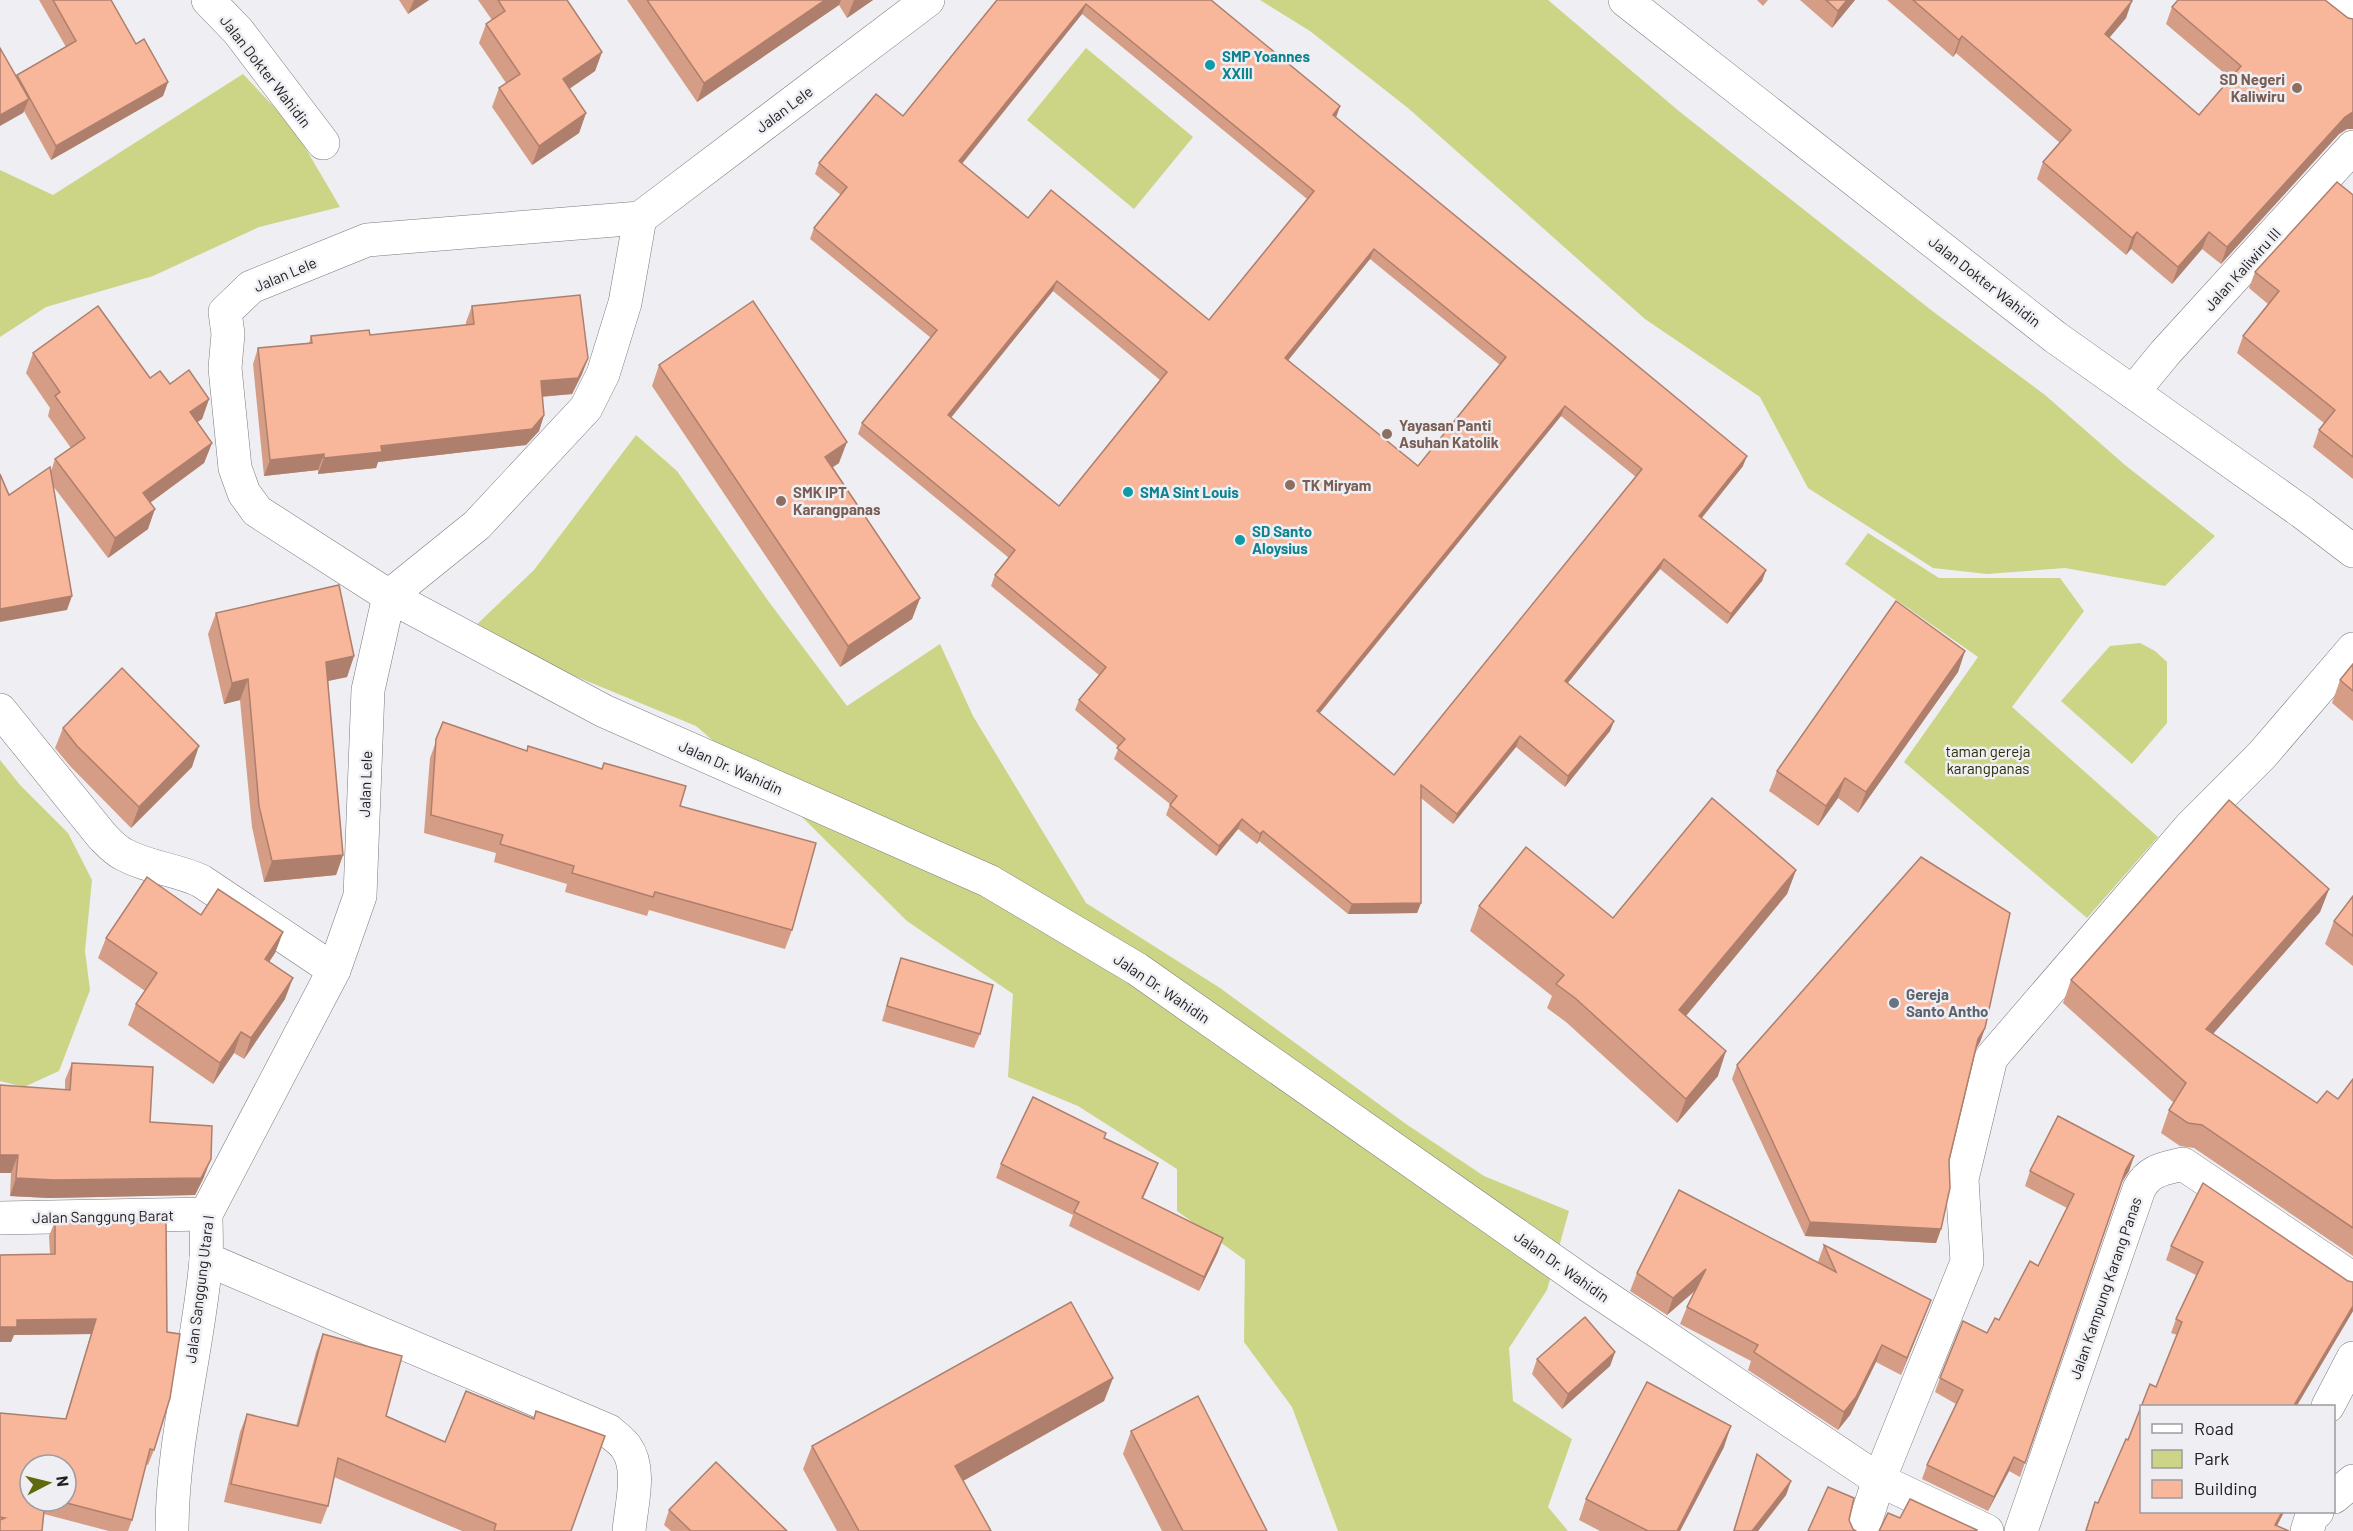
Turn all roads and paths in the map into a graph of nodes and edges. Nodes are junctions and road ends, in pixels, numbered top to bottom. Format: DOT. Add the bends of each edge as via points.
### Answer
graph roads {
  1 [pos="208,0"];
  2 [pos="928,0"];
  3 [pos="1625,0"];
  4 [pos="2328,0"];
  5 [pos="2353,20"];
  6 [pos="323,143"];
  7 [pos="2353,147"];
  8 [pos="640,218"];
  9 [pos="2133,392"];
  10 [pos="2353,551"];
  11 [pos="388,596"];
  12 [pos="2353,649"];
  13 [pos="0,710"];
  14 [pos="334,970"];
  15 [pos="206,1214"];
  16 [pos="0,1218"];
  17 [pos="206,1259"];
  18 [pos="2353,1279"];
  19 [pos="2353,1358"];
  20 [pos="2329,1405"];
  21 [pos="1879,1480"];
  22 [pos="2353,1481"];
  23 [pos="2335,1497"];
  24 [pos="172,1531"];
  25 [pos="629,1531"];
  26 [pos="1862,1531"];
  27 [pos="1988,1531"];
  28 [pos="2021,1531"];
  1 -- 6 [label="main road, Jalan Dokter Wahidin" via="238,31"];
  2 -- 8 [label="main road, Jalan Lele"];
  3 -- 9 [label="main road, Jalan Dokter Wahidin" via="2055,337"];
  4 -- 5 [label="main road"];
  7 -- 9 [label="main road, Jalan Kaliwiru III"];
  8 -- 11 [label="main road" via="625,303 603,374 586,408 477,525"];
  8 -- 11 [label="main road, Jalan Lele" via="367,240 251,287 225,312 225,368 235,468 244,493 257,511"];
  9 -- 10 [label="main road, Jalan Dokter Wahidin"];
  11 -- 14 [label="main road, Jalan Lele" via="368,690 360,896"];
  11 -- 21 [label="main road, Jalan Dr. Wahidin" via="604,711 988,881 1018,898 1137,969 1588,1285"];
  12 -- 21 [label="main road" via="2262,755 2190,827 1991,1058 1962,1179 1967,1262"];
  13 -- 14 [label="main road" via="102,836 121,853 201,881"];
  14 -- 15 [label="main road, Jalan Sanggung Utara I"];
  15 -- 16 [label="main road, Jalan Sanggung Barat"];
  15 -- 17 [label="main road, Jalan Sanggung Utara I"];
  17 -- 24 [label="main road, Jalan Sanggung Utara I" via="181,1433"];
  17 -- 25 [label="main road" via="609,1431 626,1447 633,1461"];
  18 -- 28 [label="main road, Jalan Kampung Karang Panas" via="2183,1164 2145,1177"];
  19 -- 20 [label="main road"];
  21 -- 26 [label="main road"];
  21 -- 27 [label="main road"];
  22 -- 23 [label="main road"];
}
